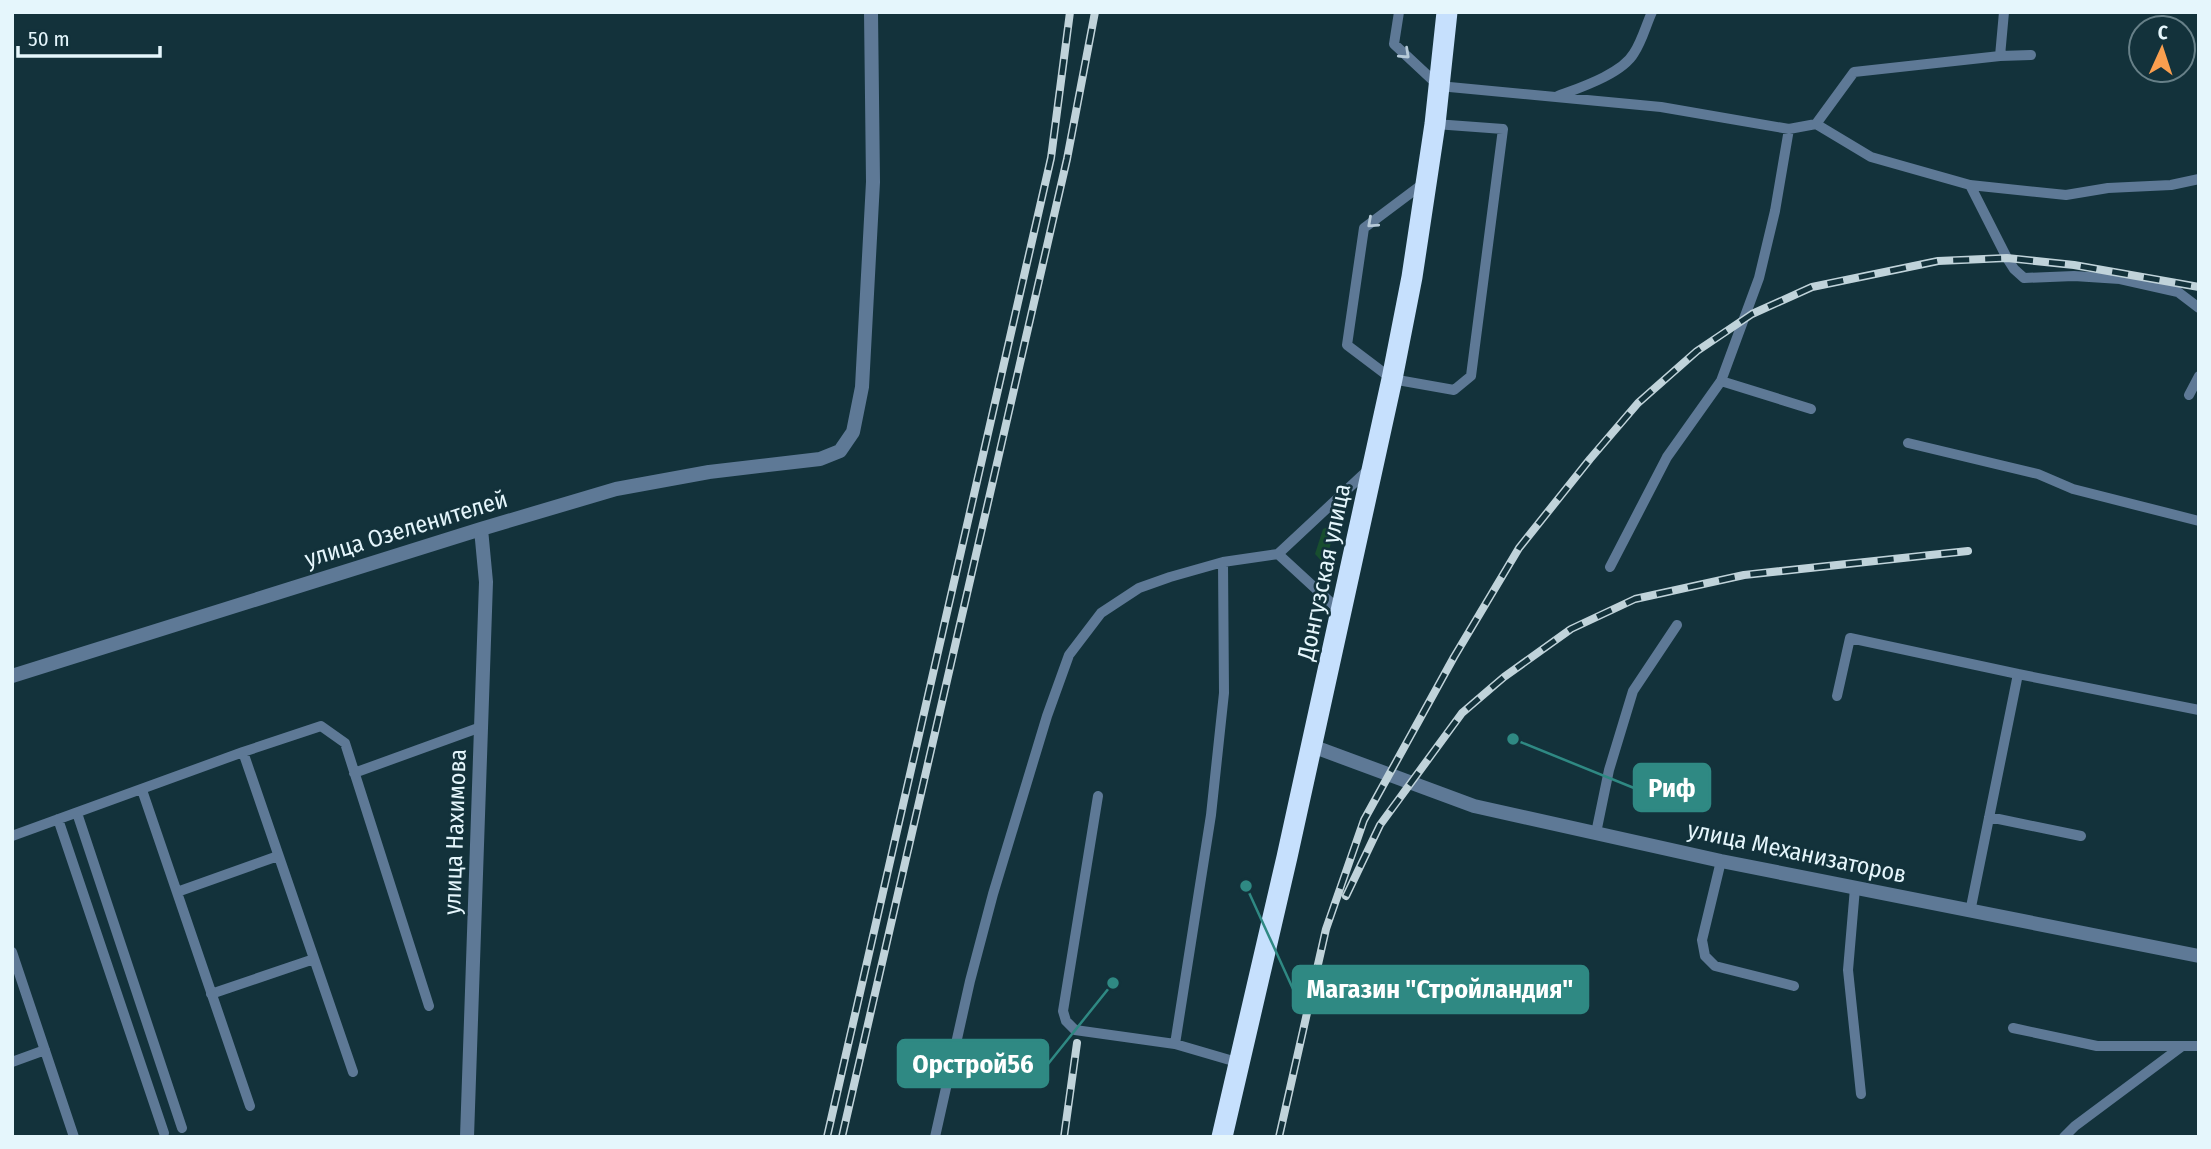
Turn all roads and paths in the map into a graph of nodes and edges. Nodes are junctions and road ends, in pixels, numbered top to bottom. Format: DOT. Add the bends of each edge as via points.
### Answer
graph roads {
  1 [pos="871,12"];
  2 [pos="1399,12"];
  3 [pos="1447,12"];
  4 [pos="1652,12"];
  5 [pos="2004,12"];
  6 [pos="2031,55"];
  7 [pos="2000,56"];
  8 [pos="1439,86"];
  9 [pos="1554,98"];
  10 [pos="1434,124"];
  11 [pos="1816,124"];
  12 [pos="1789,129"];
  13 [pos="2199,179"];
  14 [pos="1426,182"];
  15 [pos="1970,185"];
  16 [pos="2199,308"];
  17 [pos="2199,376"];
  18 [pos="1392,379"];
  19 [pos="1721,381"];
  20 [pos="2189,395"];
  21 [pos="1811,409"];
  22 [pos="1908,443"];
  23 [pos="1374,465"];
  24 [pos="2199,521"];
  25 [pos="481,529"];
  26 [pos="1278,554"];
  27 [pos="1223,562"];
  28 [pos="1610,567"];
  29 [pos="1342,612"];
  30 [pos="1676,625"];
  31 [pos="2018,674"];
  32 [pos="12,677"];
  33 [pos="1837,696"];
  34 [pos="2199,710"];
  35 [pos="481,727"];
  36 [pos="1312,746"];
  37 [pos="243,752"];
  38 [pos="354,772"];
  39 [pos="142,790"];
  40 [pos="1098,796"];
  41 [pos="77,813"];
  42 [pos="1989,817"];
  43 [pos="58,820"];
  44 [pos="1596,833"];
  45 [pos="12,835"];
  46 [pos="2081,836"];
  47 [pos="278,856"];
  48 [pos="1721,860"];
  49 [pos="1855,888"];
  50 [pos="177,892"];
  51 [pos="1970,912"];
  52 [pos="12,952"];
  53 [pos="2199,956"];
  54 [pos="314,959"];
  55 [pos="1794,986"];
  56 [pos="211,994"];
  57 [pos="429,1006"];
  58 [pos="2013,1028"];
  59 [pos="1175,1044"];
  60 [pos="2181,1046"];
  61 [pos="2199,1046"];
  62 [pos="45,1050"];
  63 [pos="12,1062"];
  64 [pos="1240,1063"];
  65 [pos="353,1072"];
  66 [pos="1861,1094"];
  67 [pos="250,1106"];
  68 [pos="182,1128"];
  69 [pos="164,1133"];
  70 [pos="74,1137"];
  71 [pos="467,1137"];
  72 [pos="935,1137"];
  73 [pos="1222,1137"];
  74 [pos="2064,1137"];
  1 -- 25 [label="street, улица Озеленителей" via="873,181 862,387 853,432 840,451 820,459 616,489"];
  2 -- 8 [label="lane, one-way" via="1394,44"];
  3 -- 8 [label="highway, Донгузская улица"];
  4 -- 9 [label="lane" via="1634,55 1591,83"];
  5 -- 7 [label="lane"];
  6 -- 7 [label="lane"];
  7 -- 11 [label="lane" via="1854,72"];
  8 -- 9 [label="lane"];
  8 -- 10 [label="highway, Донгузская улица"];
  9 -- 12 [label="lane" via="1661,107"];
  10 -- 14 [label="highway, Донгузская улица"];
  10 -- 18 [label="lane" via="1503,129 1471,376 1454,390"];
  11 -- 12 [label="lane"];
  11 -- 15 [label="lane" via="1871,157"];
  12 -- 19 [label="lane" via="1759,278"];
  13 -- 15 [label="lane" via="2066,195"];
  14 -- 18 [label="highway, Донгузская улица"];
  14 -- 18 [label="lane, one-way" via="1364,228 1347,345"];
  15 -- 16 [label="lane" via="2007,258 2024,278 2120,279 2178,292"];
  17 -- 20 [label="lane"];
  18 -- 23 [label="highway, Донгузская улица"];
  19 -- 21 [label="lane"];
  19 -- 28 [label="lane" via="1667,457"];
  22 -- 24 [label="lane" via="2038,474 2073,489"];
  23 -- 26 [label="lane"];
  23 -- 29 [label="highway, Донгузская улица"];
  25 -- 32 [label="street, улица Озеленителей"];
  25 -- 35 [label="street, улица Нахимова" via="486,582"];
  26 -- 27 [label="lane"];
  26 -- 29 [label="lane"];
  27 -- 59 [label="lane" via="1222,707 1211,815"];
  27 -- 72 [label="lane" via="1139,588 1101,613 1069,655 993,894"];
  29 -- 36 [label="highway, Донгузская улица"];
  30 -- 44 [label="lane" via="1633,691"];
  31 -- 33 [label="lane" via="1850,638"];
  31 -- 34 [label="lane"];
  31 -- 42 [label="lane"];
  35 -- 38 [label="lane"];
  35 -- 71 [label="street, улица Нахимова"];
  36 -- 44 [label="street, улица Механизаторов" via="1474,806"];
  36 -- 64 [label="highway, Донгузская улица"];
  37 -- 38 [label="lane" via="321,726 345,743"];
  37 -- 39 [label="lane"];
  37 -- 47 [label="lane"];
  38 -- 57 [label="lane"];
  39 -- 41 [label="lane"];
  39 -- 50 [label="lane"];
  40 -- 59 [label="lane" via="1063,1011 1066,1021 1076,1030"];
  41 -- 43 [label="lane"];
  41 -- 68 [label="lane"];
  42 -- 46 [label="lane"];
  42 -- 51 [label="lane"];
  43 -- 45 [label="lane"];
  43 -- 69 [label="lane"];
  44 -- 48 [label="street, улица Механизаторов"];
  47 -- 50 [label="lane"];
  47 -- 54 [label="lane"];
  48 -- 49 [label="street, улица Механизаторов"];
  48 -- 55 [label="lane" via="1702,940 1705,956 1715,966"];
  49 -- 51 [label="street, улица Механизаторов"];
  49 -- 66 [label="lane" via="1848,970"];
  50 -- 56 [label="lane"];
  51 -- 53 [label="street, улица Механизаторов"];
  52 -- 62 [label="lane"];
  54 -- 56 [label="lane"];
  54 -- 65 [label="lane"];
  56 -- 67 [label="lane"];
  58 -- 60 [label="lane" via="2097,1046"];
  59 -- 64 [label="lane"];
  60 -- 61 [label="lane"];
  60 -- 74 [label="lane"];
  62 -- 63 [label="lane"];
  62 -- 70 [label="lane"];
  64 -- 73 [label="highway, Донгузская улица"];
}
